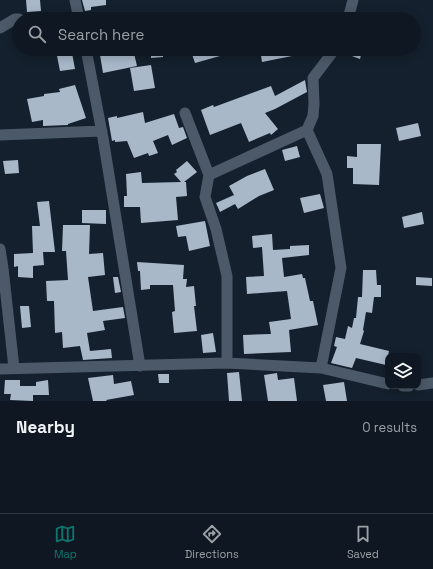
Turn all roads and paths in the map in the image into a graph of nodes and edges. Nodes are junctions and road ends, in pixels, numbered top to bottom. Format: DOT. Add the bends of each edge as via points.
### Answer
graph roads {
  1 [pos="75,0"];
  2 [pos="353,0"];
  3 [pos="78,12"];
  4 [pos="350,12"];
  5 [pos="12,21"];
  6 [pos="0,28"];
  7 [pos="87,56"];
  8 [pos="330,56"];
  9 [pos="185,113"];
  10 [pos="307,130"];
  11 [pos="102,131"];
  12 [pos="0,135"];
  13 [pos="209,175"];
  14 [pos="0,249"];
  15 [pos="227,363"];
  16 [pos="140,366"];
  17 [pos="0,368"];
  18 [pos="14,368"];
  19 [pos="321,368"];
  20 [pos="385,383"];
  21 [pos="433,383"];
  22 [pos="421,385"];
  1 -- 3 [label="street"];
  2 -- 4 [label="street"];
  5 -- 6 [label="street"];
  7 -- 11 [label="street"];
  8 -- 10 [label="street" via="313,78 314,104"];
  9 -- 13 [label="street"];
  10 -- 13 [label="street"];
  10 -- 19 [label="street" via="327,174 341,268"];
  11 -- 12 [label="street"];
  11 -- 16 [label="street"];
  13 -- 15 [label="street" via="205,197 216,229 227,276"];
  14 -- 18 [label="street"];
  15 -- 16 [label="street"];
  15 -- 19 [label="street"];
  16 -- 18 [label="street"];
  17 -- 18 [label="street"];
  19 -- 20 [label="street"];
  21 -- 22 [label="street"];
}
